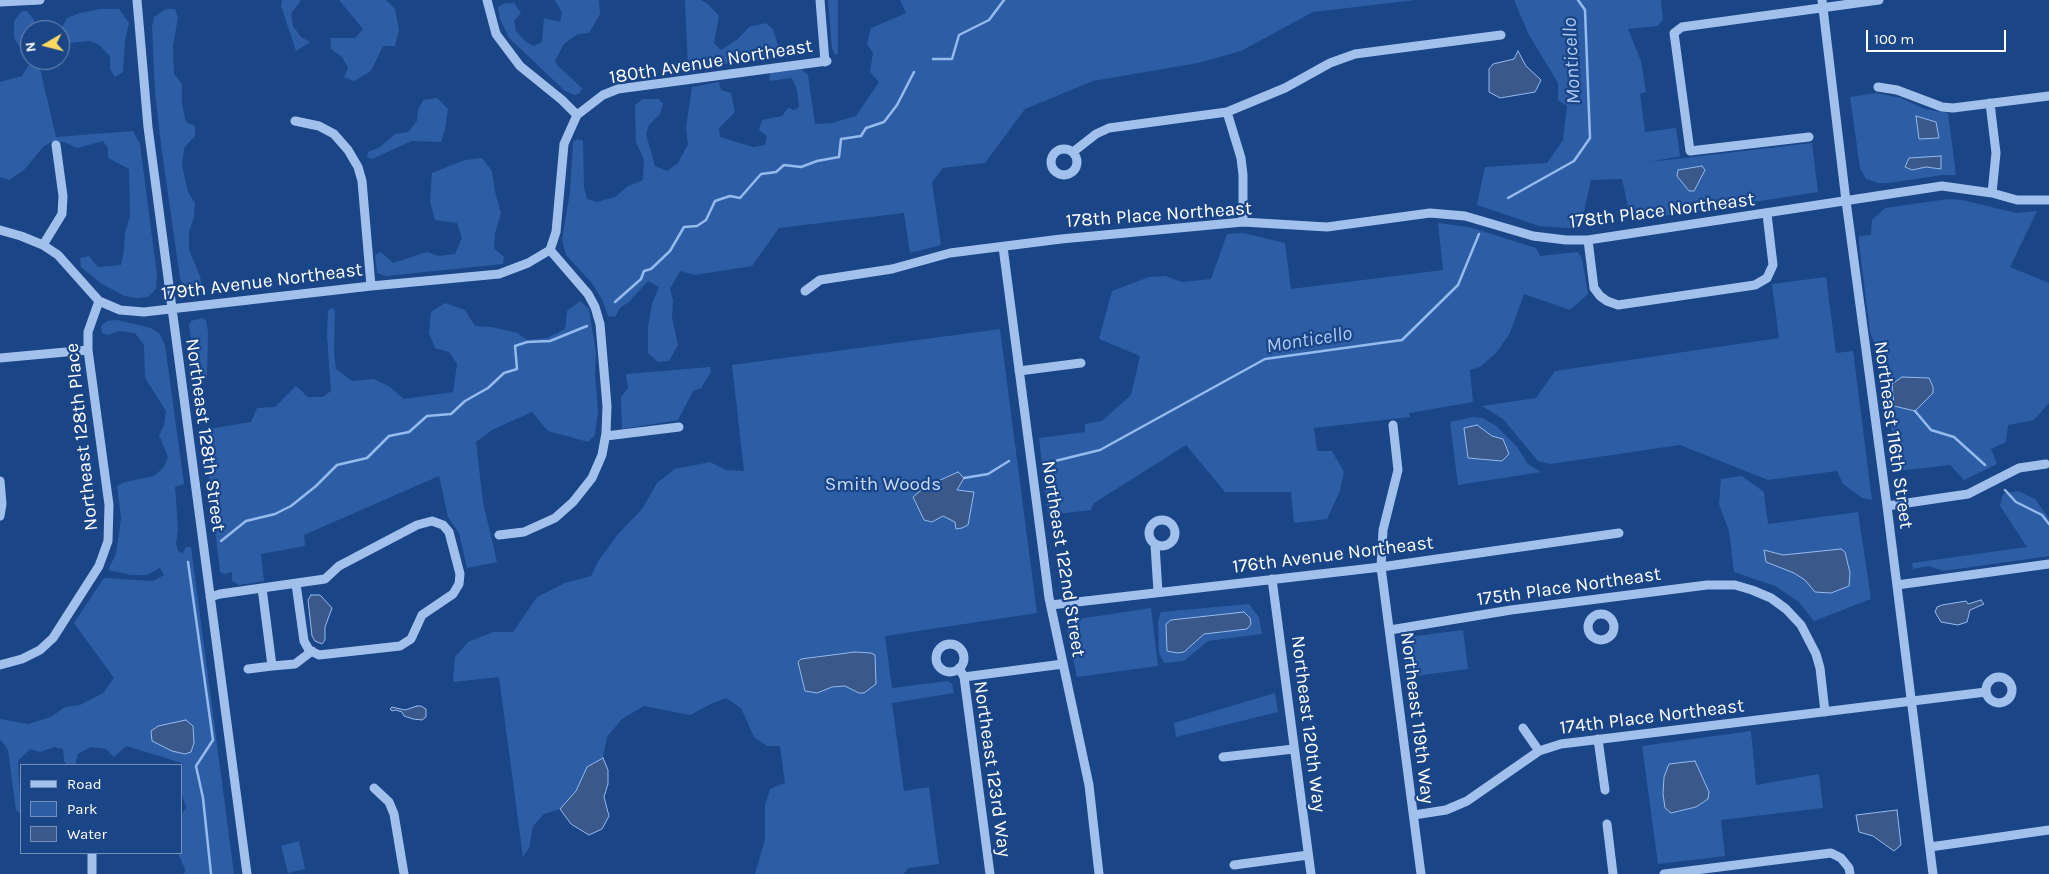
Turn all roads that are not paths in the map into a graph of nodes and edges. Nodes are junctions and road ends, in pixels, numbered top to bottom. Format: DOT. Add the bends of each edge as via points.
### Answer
graph roads {
  1 [pos="40,0"];
  2 [pos="137,0"];
  3 [pos="487,0"];
  4 [pos="820,0"];
  5 [pos="1879,0"];
  6 [pos="0,2"];
  7 [pos="1822,4"];
  8 [pos="1501,35"];
  9 [pos="1878,87"];
  10 [pos="2049,96"];
  11 [pos="1990,103"];
  12 [pos="1226,112"];
  13 [pos="577,115"];
  14 [pos="295,121"];
  15 [pos="1809,136"];
  16 [pos="56,145"];
  17 [pos="1073,152"];
  18 [pos="1992,193"];
  19 [pos="1846,200"];
  20 [pos="2049,200"];
  21 [pos="1766,214"];
  22 [pos="1243,222"];
  23 [pos="0,230"];
  24 [pos="1588,240"];
  25 [pos="43,244"];
  26 [pos="1003,247"];
  27 [pos="550,250"];
  28 [pos="371,286"];
  29 [pos="804,291"];
  30 [pos="99,302"];
  31 [pos="172,310"];
  32 [pos="88,350"];
  33 [pos="0,358"];
  34 [pos="1081,363"];
  35 [pos="1019,371"];
  36 [pos="1393,425"];
  37 [pos="679,427"];
  38 [pos="606,436"];
  39 [pos="2046,464"];
  40 [pos="0,481"];
  41 [pos="1887,506"];
  42 [pos="0,516"];
  43 [pos="1619,533"];
  44 [pos="499,535"];
  45 [pos="1155,545"];
  46 [pos="2049,564"];
  47 [pos="1381,567"];
  48 [pos="1272,579"];
  49 [pos="296,584"];
  50 [pos="1897,585"];
  51 [pos="262,588"];
  52 [pos="1158,592"];
  53 [pos="210,597"];
  54 [pos="1599,598"];
  55 [pos="1051,605"];
  56 [pos="1601,614"];
  57 [pos="1390,630"];
  58 [pos="312,651"];
  59 [pos="1063,664"];
  60 [pos="0,665"];
  61 [pos="272,666"];
  62 [pos="959,668"];
  63 [pos="248,669"];
  64 [pos="964,677"];
  65 [pos="1986,692"];
  66 [pos="1912,702"];
  67 [pos="1825,712"];
  68 [pos="1523,728"];
  69 [pos="1598,739"];
  70 [pos="1294,749"];
  71 [pos="1539,751"];
  72 [pos="1223,757"];
  73 [pos="374,788"];
  74 [pos="1605,790"];
  75 [pos="1414,815"];
  76 [pos="1607,824"];
  77 [pos="2049,830"];
  78 [pos="1930,847"];
  79 [pos="92,854"];
  80 [pos="1308,856"];
  81 [pos="1744,864"];
  82 [pos="1234,865"];
  83 [pos="1850,871"];
  84 [pos="92,874"];
  85 [pos="247,874"];
  86 [pos="404,874"];
  87 [pos="990,874"];
  88 [pos="1100,874"];
  89 [pos="1311,874"];
  90 [pos="1421,874"];
  91 [pos="1613,874"];
  92 [pos="1664,874"];
  93 [pos="1746,874"];
  94 [pos="1933,874"];
  1 -- 6 [label="street"];
  2 -- 31 [label="street, Northeast 128th Street" via="148,127"];
  3 -- 13 [label="street" via="496,34 520,66"];
  4 -- 13 [label="street, 180th Avenue Northeast" via="826,61 618,89 603,95"];
  5 -- 7 [label="street"];
  7 -- 15 [label="street" via="1682,27 1674,33 1690,151"];
  7 -- 19 [label="street, Northeast 116th Street"];
  8 -- 12 [label="street" via="1355,54"];
  9 -- 11 [label="street" via="1897,90 1942,107"];
  10 -- 11 [label="street"];
  11 -- 18 [label="street" via="1996,154"];
  12 -- 17 [label="street" via="1109,128"];
  12 -- 22 [label="street" via="1241,158"];
  13 -- 27 [label="street" via="564,144 556,232"];
  14 -- 28 [label="street" via="319,126 334,134 358,167"];
  16 -- 25 [label="street" via="63,196 62,214"];
  18 -- 19 [label="street, 178th Place Northeast" via="1942,186"];
  18 -- 20 [label="street, 178th Place Northeast" via="2017,200"];
  19 -- 21 [label="street, 178th Place Northeast"];
  19 -- 41 [label="street, Northeast 116th Street"];
  21 -- 24 [label="street, 178th Place Northeast"];
  21 -- 24 [label="street" via="1773,265 1767,278 1755,285 1618,304 1607,302 1594,288"];
  22 -- 24 [label="street, 178th Place Northeast" via="1327,227 1430,213 1465,216 1534,236"];
  22 -- 26 [label="street, 178th Place Northeast"];
  23 -- 25 [label="street, 179th Avenue Northeast"];
  25 -- 30 [label="street, 179th Avenue Northeast" via="58,255"];
  26 -- 29 [label="street, 178th Place Northeast" via="950,253 892,269 820,280"];
  26 -- 35 [label="street, Northeast 122nd Street"];
  27 -- 28 [label="street, 179th Avenue Northeast" via="499,274"];
  27 -- 38 [label="street" via="595,306 600,324 607,406"];
  28 -- 31 [label="street, 179th Avenue Northeast"];
  30 -- 31 [label="street, 179th Avenue Northeast" via="128,311"];
  30 -- 32 [label="street, Northeast 128th Place" via="88,332"];
  31 -- 53 [label="street, Northeast 128th Street"];
  32 -- 33 [label="street"];
  32 -- 60 [label="street, Northeast 128th Place" via="109,505 108,541 99,566 53,638 40,650"];
  34 -- 35 [label="street"];
  35 -- 55 [label="street, Northeast 122nd Street"];
  36 -- 47 [label="street, Northeast 119th Way" via="1398,470 1383,530"];
  37 -- 38 [label="street"];
  38 -- 44 [label="street" via="592,478 573,502 555,518 524,532"];
  39 -- 41 [label="street" via="2019,468 1968,494"];
  40 -- 42 [label="street"];
  41 -- 50 [label="street, Northeast 116th Street"];
  43 -- 47 [label="street, 176th Avenue Northeast"];
  45 -- 52 [label="street"];
  46 -- 50 [label="street"];
  47 -- 48 [label="street, 176th Avenue Northeast"];
  47 -- 57 [label="street, Northeast 119th Way"];
  48 -- 52 [label="street, 176th Avenue Northeast"];
  48 -- 70 [label="street, Northeast 120th Way"];
  49 -- 51 [label="street"];
  49 -- 58 [label="street" via="304,641"];
  49 -- 58 [label="street" via="325,579 339,566 418,524 432,521 443,525 449,532 460,574 453,594 422,615 411,639 400,646 319,655"];
  50 -- 66 [label="street, Northeast 116th Street"];
  51 -- 53 [label="street"];
  51 -- 61 [label="street"];
  52 -- 55 [label="street, 176th Avenue Northeast"];
  53 -- 85 [label="street, Northeast 128th Street"];
  54 -- 56 [label="street"];
  54 -- 57 [label="street, 175th Place Northeast"];
  54 -- 67 [label="street, 175th Place Northeast" via="1707,585 1735,586 1771,598 1801,625 1810,641 1818,661"];
  55 -- 59 [label="street, Northeast 122nd Street"];
  57 -- 75 [label="street, Northeast 119th Way"];
  58 -- 61 [label="street" via="295,664"];
  59 -- 64 [label="street"];
  59 -- 88 [label="street, Northeast 122nd Street" via="1089,784"];
  61 -- 63 [label="street"];
  62 -- 64 [label="street, Northeast 123rd Way"];
  64 -- 87 [label="street, Northeast 123rd Way"];
  65 -- 66 [label="street, 174th Place Northeast"];
  66 -- 67 [label="street, 174th Place Northeast"];
  66 -- 78 [label="street, Northeast 116th Street"];
  67 -- 69 [label="street, 174th Place Northeast"];
  68 -- 71 [label="street"];
  69 -- 71 [label="street, 174th Place Northeast"];
  69 -- 74 [label="street"];
  70 -- 72 [label="street"];
  70 -- 80 [label="street, Northeast 120th Way"];
  71 -- 75 [label="street, 174th Place Northeast" via="1467,801 1446,810"];
  73 -- 86 [label="street" via="389,802 394,814"];
  75 -- 90 [label="street, Northeast 119th Way"];
  76 -- 91 [label="street"];
  77 -- 78 [label="street"];
  78 -- 94 [label="street, Northeast 116th Street"];
  79 -- 84 [label="street"];
  80 -- 82 [label="street"];
  80 -- 89 [label="street, Northeast 120th Way"];
  81 -- 83 [label="street" via="1831,853 1841,858"];
  81 -- 92 [label="street"];
  81 -- 93 [label="street"];
}
